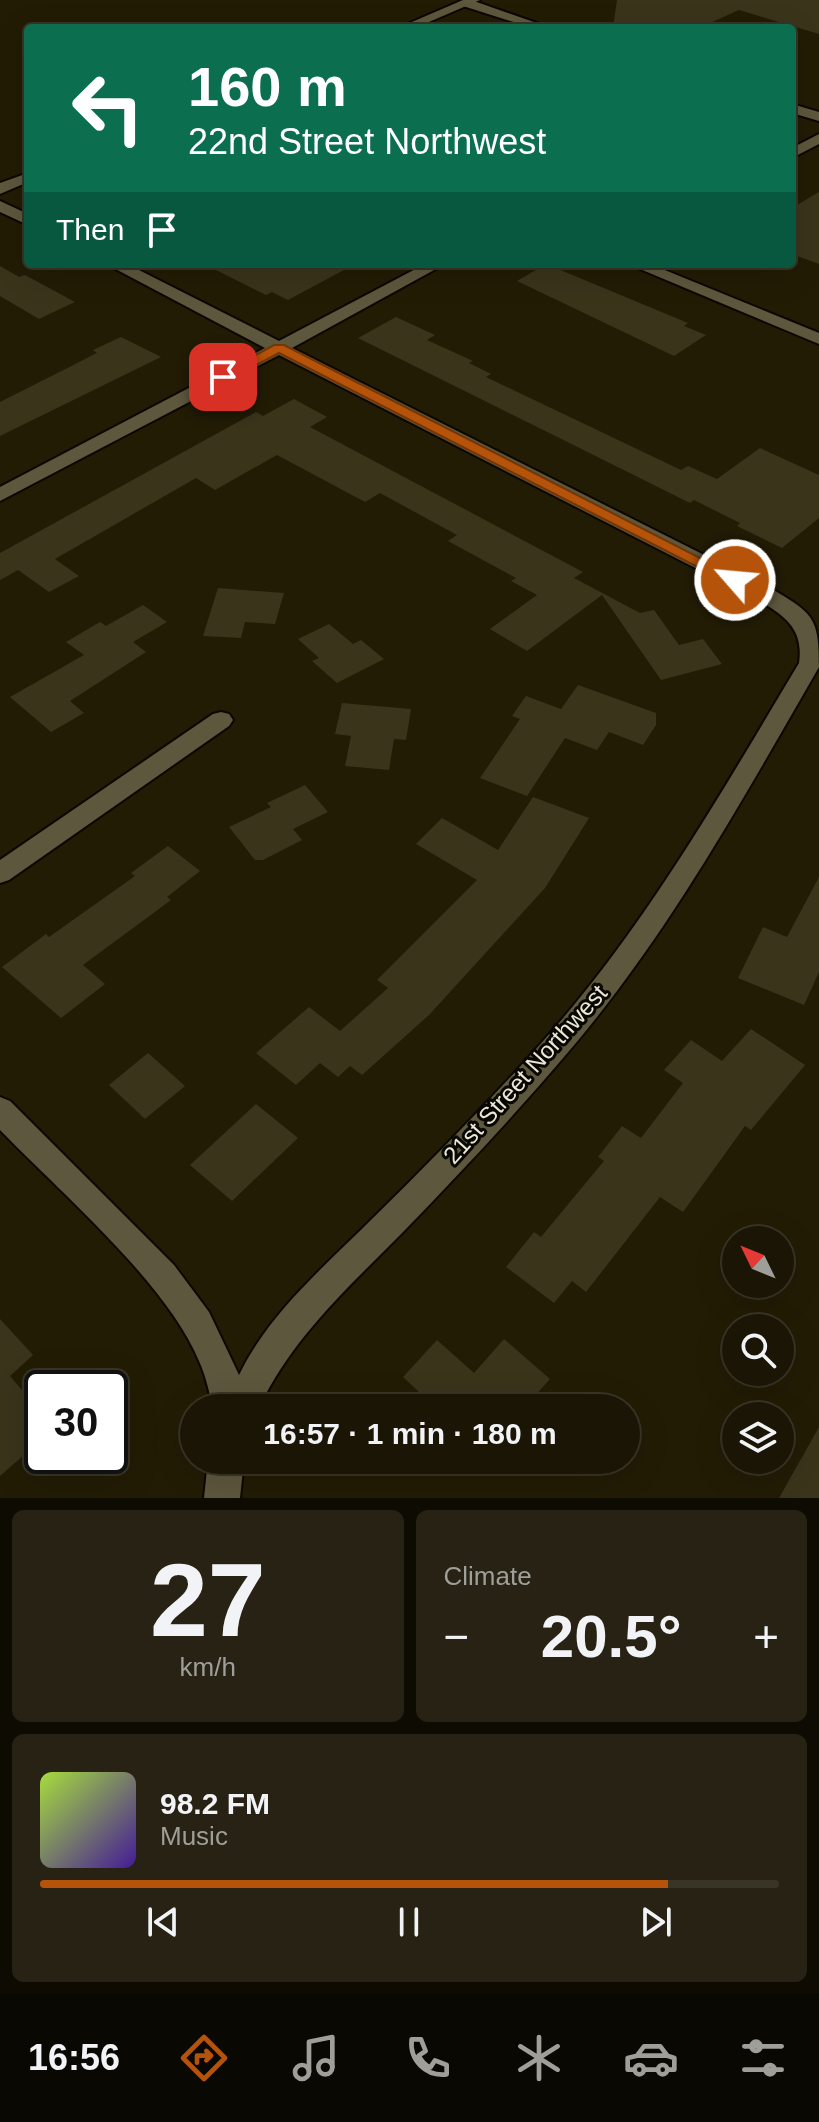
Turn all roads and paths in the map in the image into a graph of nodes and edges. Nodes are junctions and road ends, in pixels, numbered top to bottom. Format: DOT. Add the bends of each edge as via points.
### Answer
graph roads {
  1 [pos="470,1"];
  2 [pos="414,24"];
  3 [pos="534,24"];
  4 [pos="796,109"];
  5 [pos="819,117"];
  6 [pos="819,138"];
  7 [pos="796,152"];
  8 [pos="24,179"];
  9 [pos="0,189"];
  10 [pos="0,206"];
  11 [pos="24,218"];
  12 [pos="122,268"];
  13 [pos="429,268"];
  14 [pos="646,268"];
  15 [pos="819,339"];
  16 [pos="279,348"];
  17 [pos="0,495"];
  18 [pos="221,720"];
  19 [pos="0,873"];
  20 [pos="0,1110"];
  21 [pos="228,1394"];
  22 [pos="248,1394"];
  23 [pos="225,1474"];
  24 [pos="222,1498"];
  1 -- 2 [label="street"];
  1 -- 3 [label="street"];
  4 -- 5 [label="street"];
  6 -- 7 [label="street"];
  8 -- 9 [label="street"];
  10 -- 11 [label="street"];
  12 -- 16 [label="street"];
  13 -- 16 [label="street"];
  14 -- 15 [label="street"];
  16 -- 17 [label="street"];
  16 -- 22 [label="street, 21st Street Northwest" via="764,594 801,617 812,629 816,650 685,873 634,949 559,1044 295,1319"];
  18 -- 19 [label="street"];
  20 -- 21 [label="street" via="167,1278 193,1313"];
  23 -- 24 [label="street"];
}
